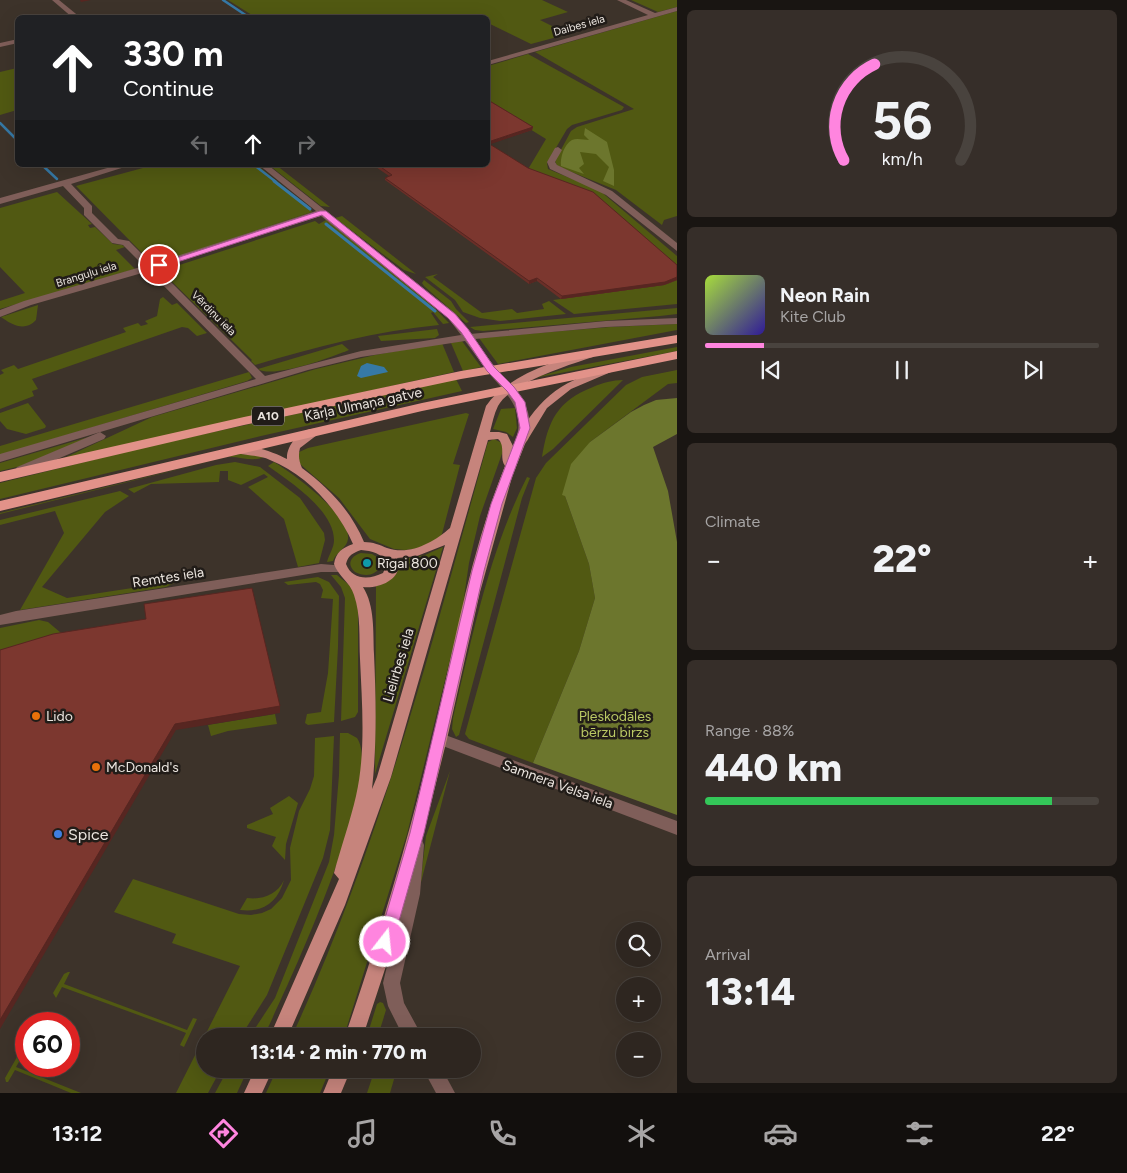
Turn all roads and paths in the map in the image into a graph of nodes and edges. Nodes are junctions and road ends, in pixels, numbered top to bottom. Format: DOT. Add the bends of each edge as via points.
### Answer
graph roads {
  1 [pos="55,0"];
  2 [pos="620,0"];
  3 [pos="677,9"];
  4 [pos="74,15"];
  5 [pos="654,16"];
  6 [pos="15,42"];
  7 [pos="0,45"];
  8 [pos="490,62"];
  9 [pos="558,150"];
  10 [pos="120,167"];
  11 [pos="266,167"];
  12 [pos="65,183"];
  13 [pos="0,202"];
  14 [pos="323,212"];
  15 [pos="677,248"];
  16 [pos="150,268"];
  17 [pos="0,314"];
  18 [pos="677,317"];
  19 [pos="677,321"];
  20 [pos="636,322"];
  21 [pos="468,337"];
  22 [pos="677,339"];
  23 [pos="593,354"];
  24 [pos="677,355"];
  25 [pos="635,363"];
  26 [pos="490,369"];
  27 [pos="263,380"];
  28 [pos="511,389"];
  29 [pos="495,397"];
  30 [pos="145,416"];
  31 [pos="315,431"];
  32 [pos="484,437"];
  33 [pos="522,440"];
  34 [pos="227,452"];
  35 [pos="0,458"];
  36 [pos="298,471"];
  37 [pos="508,471"];
  38 [pos="3,477"];
  39 [pos="0,506"];
  40 [pos="458,529"];
  41 [pos="360,546"];
  42 [pos="388,553"];
  43 [pos="346,575"];
  44 [pos="0,620"];
  45 [pos="440,739"];
  46 [pos="677,828"];
  47 [pos="417,833"];
  48 [pos="337,905"];
  49 [pos="283,1028"];
  50 [pos="357,1028"];
  51 [pos="409,1028"];
  52 [pos="260,1078"];
  53 [pos="338,1078"];
  54 [pos="437,1078"];
  55 [pos="253,1093"];
  56 [pos="332,1093"];
  57 [pos="446,1093"];
  1 -- 4 [label="street"];
  2 -- 5 [label="street"];
  3 -- 5 [label="street, Daibes iela"];
  5 -- 8 [label="street, Daibes iela"];
  6 -- 7 [label="street"];
  9 -- 15 [label="street" via="551,162 553,166 609,193"];
  10 -- 12 [label="street"];
  11 -- 14 [label="street"];
  12 -- 13 [label="street"];
  12 -- 16 [label="street, Vērdiņu iela" via="89,208 87,213 115,241 126,244"];
  14 -- 16 [label="street, Branguļu iela"];
  14 -- 21 [label="street" via="437,302"];
  16 -- 17 [label="street, Branguļu iela" via="28,302"];
  16 -- 27 [label="street, Vērdiņu iela"];
  18 -- 20 [label="street"];
  19 -- 20 [label="street"];
  20 -- 21 [label="street"];
  21 -- 26 [label="street"];
  21 -- 27 [label="street" via="361,354"];
  22 -- 23 [label="highway, Kārļa Ulmaņa gatve / A10"];
  23 -- 26 [label="highway, Kārļa Ulmaņa gatve / A10"];
  23 -- 28 [label="main road" via="538,372"];
  24 -- 25 [label="highway, Kārļa Ulmaņa gatve / A10"];
  25 -- 28 [label="highway, Kārļa Ulmaņa gatve / A10"];
  25 -- 33 [label="main road" via="574,383 562,391 543,406"];
  26 -- 28 [label="street"];
  26 -- 29 [label="street"];
  26 -- 38 [label="highway, Kārļa Ulmaņa gatve / A10"];
  27 -- 30 [label="street"];
  28 -- 29 [label="highway, Kārļa Ulmaņa gatve / A10"];
  28 -- 33 [label="street" via="523,413 525,428"];
  29 -- 31 [label="highway, Kārļa Ulmaņa gatve / A10"];
  29 -- 32 [label="main road, Lielirbes iela"];
  30 -- 35 [label="street"];
  30 -- 38 [label="street"];
  31 -- 34 [label="highway, Kārļa Ulmaņa gatve / A10"];
  31 -- 36 [label="main road" via="302,438 294,448 292,456"];
  32 -- 37 [label="main road" via="499,435 508,440"];
  32 -- 40 [label="main road, Lielirbes iela"];
  33 -- 37 [label="main road"];
  34 -- 36 [label="main road" via="260,451"];
  34 -- 39 [label="highway, Kārļa Ulmaņa gatve / A10"];
  36 -- 41 [label="main road" via="334,501 356,532"];
  37 -- 45 [label="main road" via="474,587"];
  40 -- 42 [label="main road" via="444,542 425,551"];
  40 -- 48 [label="main road, Lielirbes iela" via="384,778"];
  41 -- 42 [label="main road" via="372,546"];
  41 -- 43 [label="main road" via="341,556 339,565"];
  42 -- 43 [label="main road" via="392,567 387,575 370,582"];
  43 -- 44 [label="street, Remtes iela" via="321,568"];
  43 -- 48 [label="main road" via="360,593 365,612 368,759 364,795 343,868"];
  45 -- 46 [label="street, Samnera Velsa iela"];
  45 -- 47 [label="main road"];
  47 -- 50 [label="main road"];
  47 -- 51 [label="street" via="412,896 390,987 393,1000"];
  48 -- 49 [label="main road, Lielirbes iela"];
  52 -- 55 [label="main road"];
  53 -- 56 [label="main road"];
  54 -- 57 [label="street"];
}
